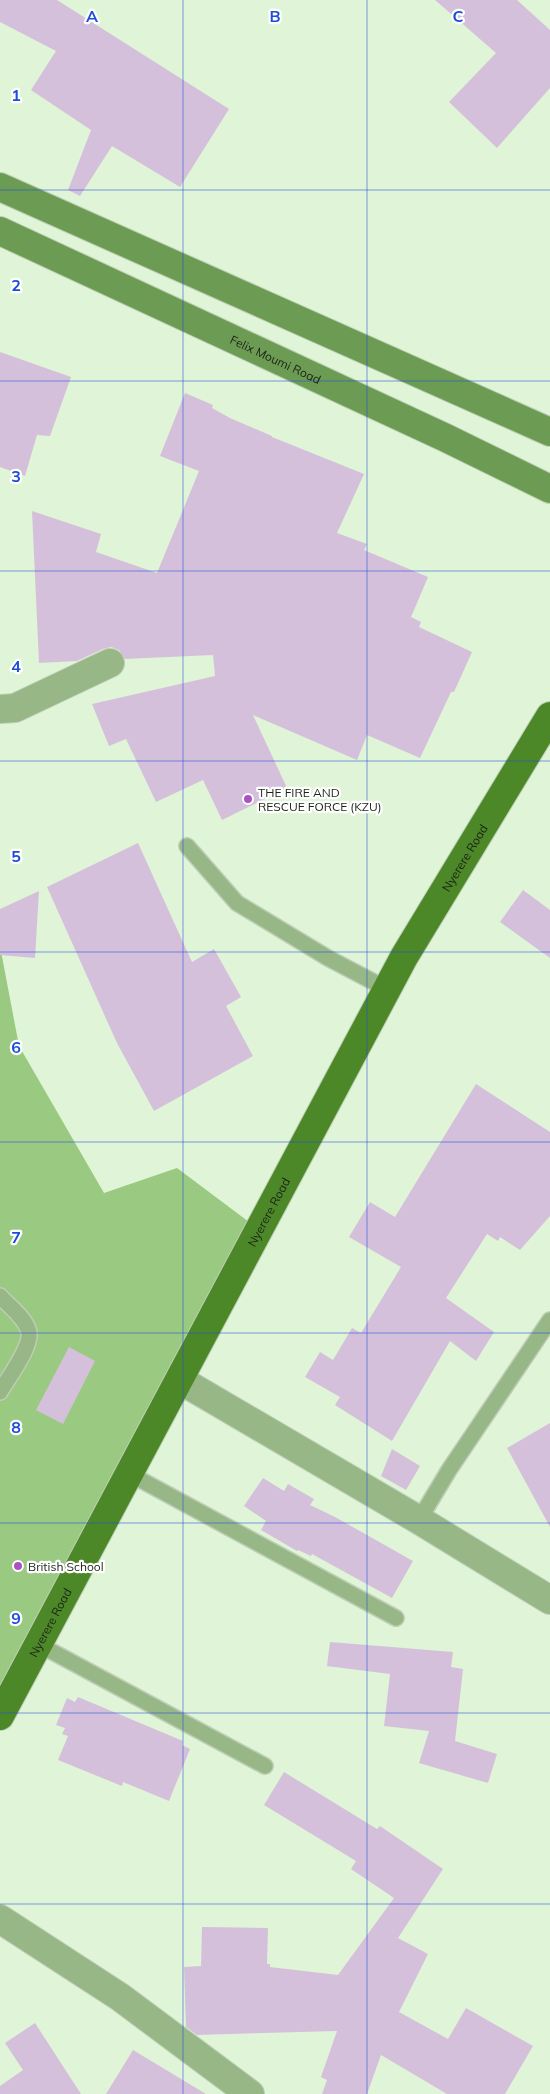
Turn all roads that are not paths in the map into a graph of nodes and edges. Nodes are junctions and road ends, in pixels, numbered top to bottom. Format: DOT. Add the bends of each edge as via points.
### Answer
graph roads {
  1 [pos="0,187"];
  2 [pos="0,231"];
  3 [pos="550,432"];
  4 [pos="550,489"];
  5 [pos="110,662"];
  6 [pos="0,709"];
  7 [pos="550,716"];
  8 [pos="187,846"];
  9 [pos="387,989"];
  10 [pos="0,1296"];
  11 [pos="550,1320"];
  12 [pos="180,1380"];
  13 [pos="0,1392"];
  14 [pos="128,1473"];
  15 [pos="418,1520"];
  16 [pos="550,1600"];
  17 [pos="396,1618"];
  18 [pos="38,1644"];
  19 [pos="0,1716"];
  20 [pos="265,1766"];
  21 [pos="0,1919"];
  22 [pos="250,2094"];
  1 -- 3 [label="main road"];
  2 -- 4 [label="main road, Felix Moumi Road"];
  5 -- 6 [label="street" via="16,708"];
  7 -- 9 [label="main road, Nyerere Road"];
  8 -- 9 [label="lane" via="237,903"];
  9 -- 12 [label="main road, Nyerere Road"];
  10 -- 13 [label="lane" via="29,1330 29,1343"];
  11 -- 15 [label="lane"];
  12 -- 14 [label="main road, Nyerere Road"];
  12 -- 15 [label="street"];
  14 -- 17 [label="lane"];
  14 -- 18 [label="main road, Nyerere Road"];
  15 -- 16 [label="street"];
  18 -- 19 [label="main road, Nyerere Road"];
  18 -- 20 [label="lane"];
  21 -- 22 [label="street" via="120,1997"];
}
